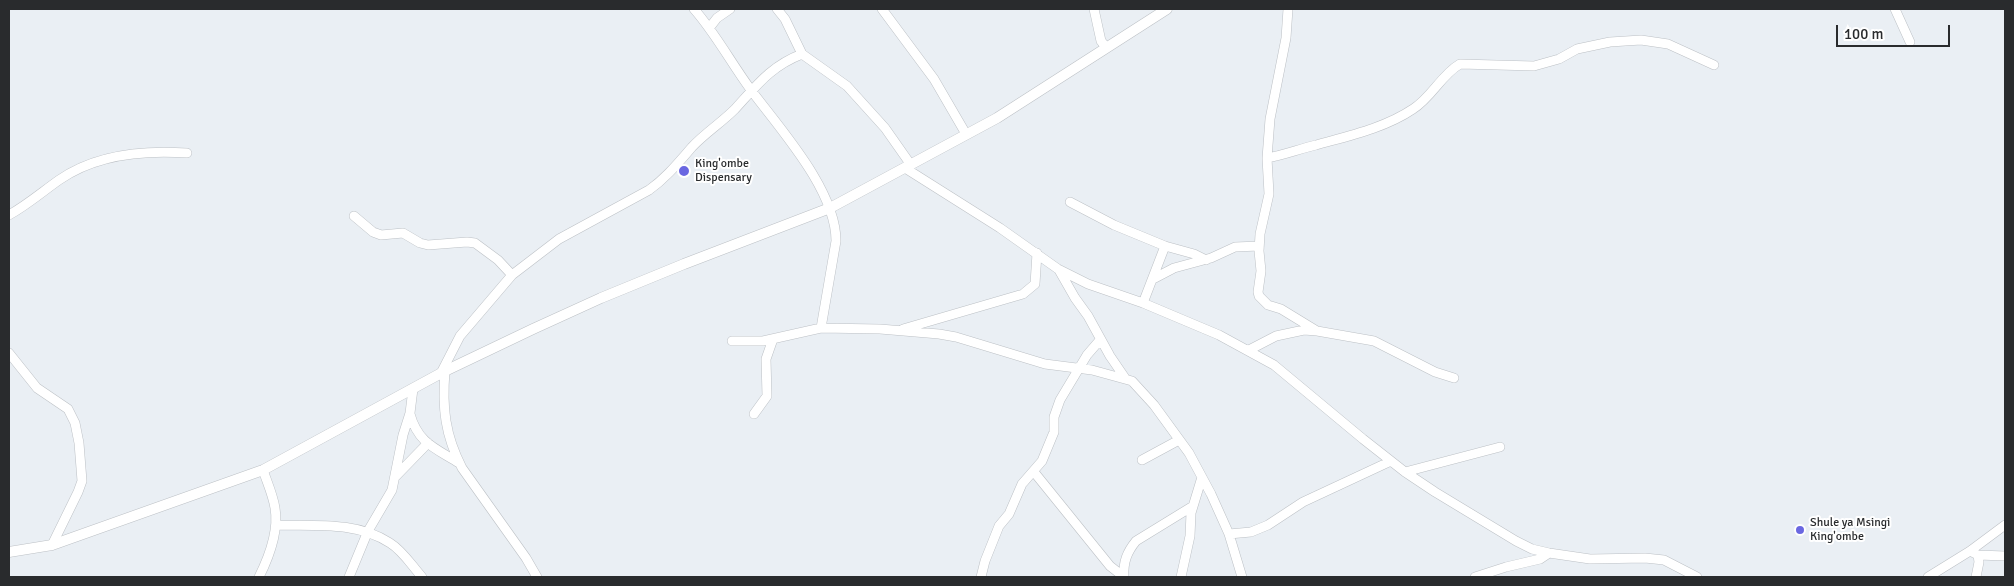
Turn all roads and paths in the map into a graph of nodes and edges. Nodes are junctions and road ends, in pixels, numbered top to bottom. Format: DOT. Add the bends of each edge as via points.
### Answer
graph roads {
  1 [pos="694,9"];
  2 [pos="730,9"];
  3 [pos="777,9"];
  4 [pos="882,9"];
  5 [pos="1094,9"];
  6 [pos="1167,9"];
  7 [pos="1288,9"];
  8 [pos="1894,9"];
  9 [pos="710,27"];
  10 [pos="1910,42"];
  11 [pos="1106,47"];
  12 [pos="802,54"];
  13 [pos="1714,65"];
  14 [pos="751,90"];
  15 [pos="966,134"];
  16 [pos="187,153"];
  17 [pos="1267,158"];
  18 [pos="908,167"];
  19 [pos="1070,202"];
  20 [pos="830,208"];
  21 [pos="9,215"];
  22 [pos="354,216"];
  23 [pos="1166,246"];
  24 [pos="1259,246"];
  25 [pos="1038,253"];
  26 [pos="1206,260"];
  27 [pos="1058,269"];
  28 [pos="512,275"];
  29 [pos="1153,278"];
  30 [pos="1143,303"];
  31 [pos="821,328"];
  32 [pos="896,330"];
  33 [pos="1317,331"];
  34 [pos="773,339"];
  35 [pos="1100,340"];
  36 [pos="732,341"];
  37 [pos="1249,350"];
  38 [pos="9,352"];
  39 [pos="1079,368"];
  40 [pos="442,373"];
  41 [pos="1125,378"];
  42 [pos="1454,378"];
  43 [pos="413,389"];
  44 [pos="410,413"];
  45 [pos="754,414"];
  46 [pos="1180,440"];
  47 [pos="428,443"];
  48 [pos="1500,447"];
  49 [pos="1142,460"];
  50 [pos="1391,461"];
  51 [pos="459,463"];
  52 [pos="263,470"];
  53 [pos="1034,472"];
  54 [pos="1405,472"];
  55 [pos="395,477"];
  56 [pos="1202,477"];
  57 [pos="1193,506"];
  58 [pos="276,525"];
  59 [pos="2005,525"];
  60 [pos="368,531"];
  61 [pos="1229,534"];
  62 [pos="52,545"];
  63 [pos="9,552"];
  64 [pos="1549,553"];
  65 [pos="1974,553"];
  66 [pos="2005,556"];
  67 [pos="260,577"];
  68 [pos="349,577"];
  69 [pos="422,577"];
  70 [pos="537,577"];
  71 [pos="981,577"];
  72 [pos="1124,577"];
  73 [pos="1181,577"];
  74 [pos="1242,577"];
  75 [pos="1475,577"];
  76 [pos="1697,577"];
  77 [pos="1928,577"];
  78 [pos="1976,577"];
  1 -- 9 [label="street"];
  2 -- 9 [label="street"];
  3 -- 12 [label="street"];
  4 -- 15 [label="street" via="934,79"];
  5 -- 11 [label="street" via="1101,41"];
  6 -- 11 [label="street"];
  7 -- 17 [label="street" via="1284,47 1272,99"];
  8 -- 10 [label="street"];
  9 -- 14 [label="street"];
  11 -- 15 [label="street" via="998,118"];
  12 -- 14 [label="street" via="776,67"];
  12 -- 18 [label="street" via="846,86 885,128"];
  13 -- 17 [label="street" via="1668,44 1641,40 1578,49 1534,66 1460,64 1450,70 1413,110 1360,133"];
  14 -- 20 [label="street" via="794,145"];
  14 -- 28 [label="street" via="660,182 559,240"];
  15 -- 18 [label="street"];
  16 -- 21 [label="street" via="148,152 110,157 75,170"];
  17 -- 24 [label="street" via="1269,194"];
  18 -- 20 [label="street"];
  18 -- 25 [label="street"];
  19 -- 23 [label="street" via="1114,225"];
  20 -- 31 [label="street" via="836,227 836,241"];
  20 -- 40 [label="street" via="601,298"];
  22 -- 28 [label="street" via="381,235 403,233 428,245 475,243"];
  23 -- 26 [label="street"];
  23 -- 29 [label="street"];
  24 -- 26 [label="street" via="1235,247"];
  24 -- 33 [label="street" via="1259,296 1268,305 1281,309"];
  25 -- 27 [label="street"];
  25 -- 32 [label="street" via="1035,284 1023,294"];
  26 -- 29 [label="street" via="1174,268"];
  27 -- 30 [label="street" via="1088,284"];
  27 -- 35 [label="street"];
  28 -- 40 [label="street" via="460,336"];
  29 -- 30 [label="street"];
  30 -- 37 [label="street"];
  31 -- 32 [label="street"];
  31 -- 34 [label="street"];
  32 -- 39 [label="street" via="949,336 1045,364"];
  33 -- 37 [label="street" via="1304,330 1276,336"];
  33 -- 42 [label="street" via="1370,340"];
  34 -- 36 [label="street"];
  34 -- 45 [label="street" via="766,359 768,396"];
  35 -- 39 [label="street"];
  35 -- 41 [label="street"];
  37 -- 50 [label="street" via="1288,375"];
  38 -- 62 [label="street" via="37,388 68,409 75,423 82,481"];
  39 -- 41 [label="street"];
  39 -- 53 [label="street" via="1056,410 1054,432"];
  40 -- 43 [label="street"];
  40 -- 51 [label="street" via="448,437"];
  41 -- 46 [label="street" via="1139,387"];
  43 -- 44 [label="street"];
  43 -- 52 [label="street"];
  44 -- 47 [label="street" via="418,434"];
  44 -- 55 [label="street"];
  46 -- 49 [label="street"];
  46 -- 56 [label="street"];
  47 -- 51 [label="street"];
  47 -- 55 [label="street"];
  48 -- 54 [label="street"];
  50 -- 54 [label="street"];
  50 -- 61 [label="street" via="1303,502 1268,525 1250,532"];
  51 -- 70 [label="street"];
  52 -- 58 [label="street" via="275,506"];
  52 -- 62 [label="street"];
  53 -- 71 [label="street" via="1022,484 1009,514 999,526"];
  53 -- 72 [label="street" via="1110,566"];
  54 -- 64 [label="street" via="1516,541"];
  55 -- 60 [label="street" via="386,503"];
  56 -- 57 [label="street"];
  56 -- 61 [label="street"];
  57 -- 72 [label="street" via="1136,541 1125,559"];
  57 -- 73 [label="street"];
  58 -- 60 [label="street" via="343,526"];
  58 -- 67 [label="street"];
  59 -- 65 [label="street"];
  60 -- 68 [label="street"];
  60 -- 69 [label="street" via="392,544"];
  61 -- 74 [label="street"];
  62 -- 63 [label="street"];
  64 -- 75 [label="street" via="1540,559"];
  64 -- 76 [label="street" via="1590,559 1664,560"];
  65 -- 66 [label="street"];
  65 -- 77 [label="street"];
  65 -- 78 [label="street" via="1979,565"];
}
